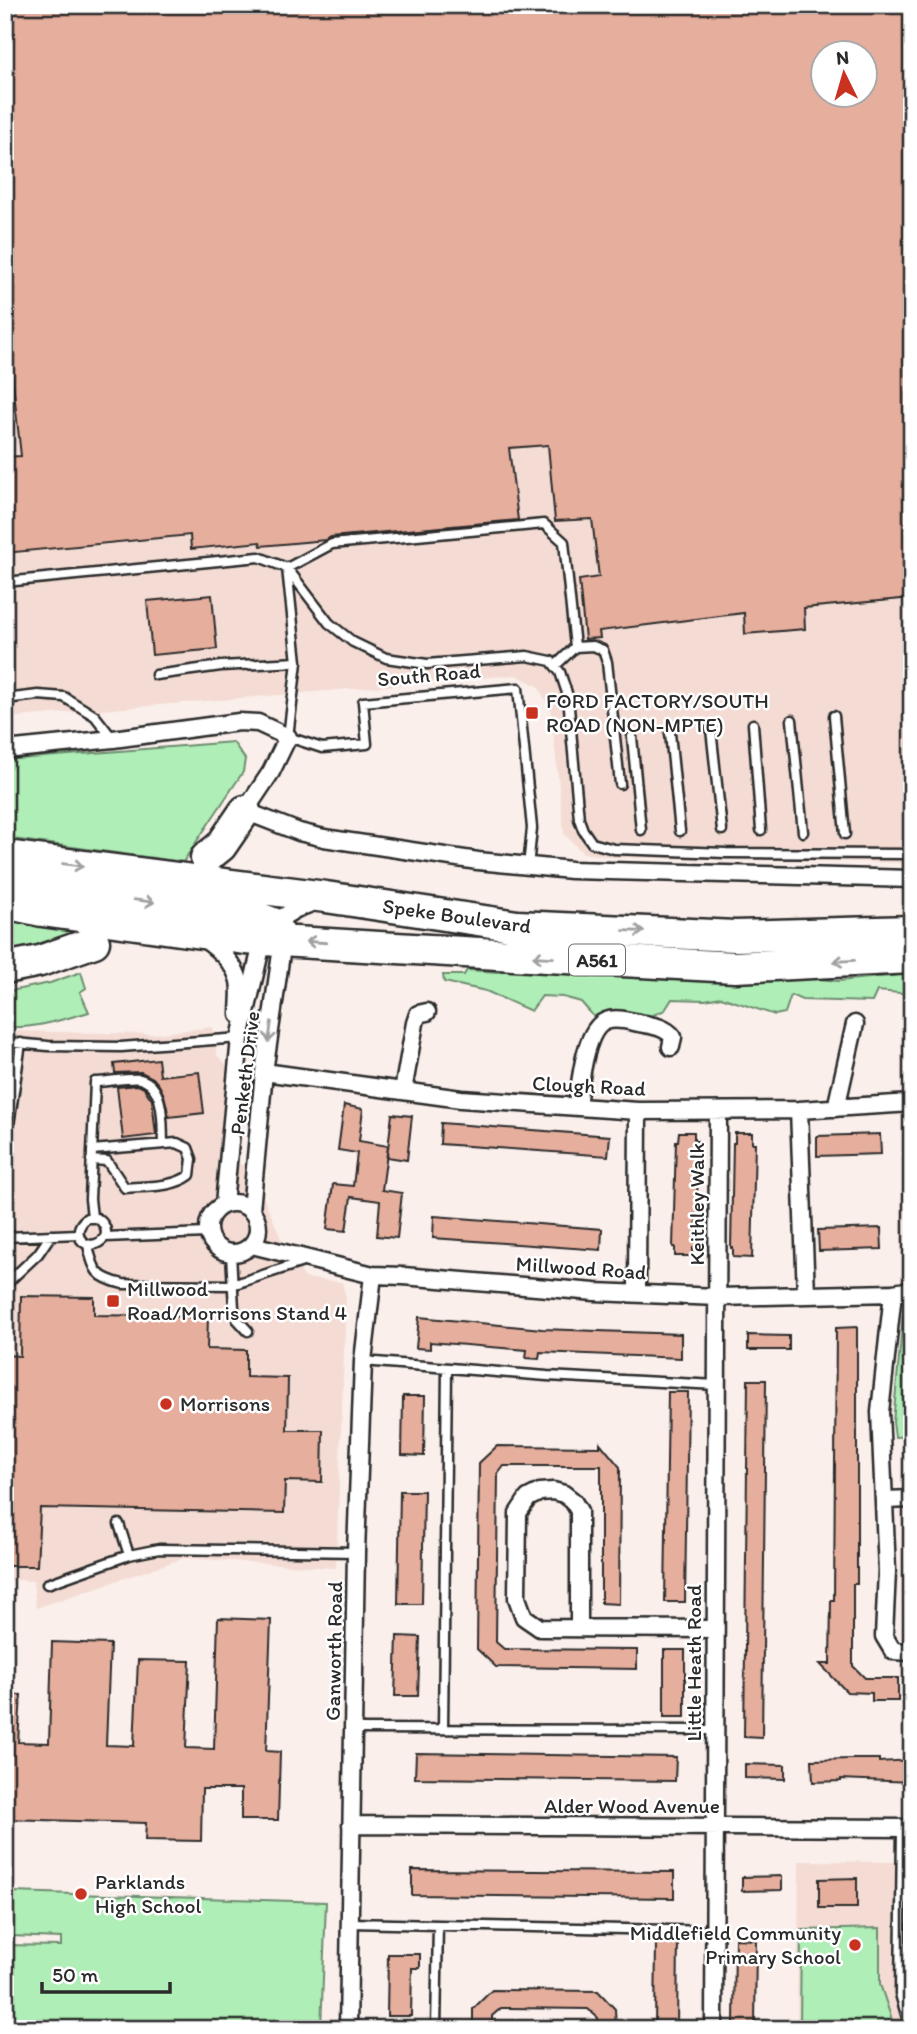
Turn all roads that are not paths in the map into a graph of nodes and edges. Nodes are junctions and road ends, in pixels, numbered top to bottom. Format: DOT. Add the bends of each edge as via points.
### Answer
graph roads {
  1 [pos="287,568"];
  2 [pos="5,582"];
  3 [pos="575,647"];
  4 [pos="297,662"];
  5 [pos="555,666"];
  6 [pos="156,675"];
  7 [pos="5,699"];
  8 [pos="834,716"];
  9 [pos="792,720"];
  10 [pos="753,724"];
  11 [pos="711,729"];
  12 [pos="670,733"];
  13 [pos="288,737"];
  14 [pos="632,737"];
  15 [pos="113,739"];
  16 [pos="5,750"];
  17 [pos="620,784"];
  18 [pos="245,811"];
  19 [pos="641,830"];
  20 [pos="722,830"];
  21 [pos="761,830"];
  22 [pos="680,831"];
  23 [pos="803,832"];
  24 [pos="845,834"];
  25 [pos="912,854"];
  26 [pos="5,856"];
  27 [pos="206,858"];
  28 [pos="528,867"];
  29 [pos="5,874"];
  30 [pos="912,879"];
  31 [pos="326,897"];
  32 [pos="5,904"];
  33 [pos="912,931"];
  34 [pos="193,932"];
  35 [pos="273,934"];
  36 [pos="94,942"];
  37 [pos="912,958"];
  38 [pos="5,968"];
  39 [pos="427,1012"];
  40 [pos="855,1024"];
  41 [pos="240,1038"];
  42 [pos="5,1042"];
  43 [pos="21,1043"];
  44 [pos="671,1047"];
  45 [pos="264,1072"];
  46 [pos="404,1091"];
  47 [pos="912,1102"];
  48 [pos="578,1107"];
  49 [pos="836,1108"];
  50 [pos="799,1110"];
  51 [pos="638,1111"];
  52 [pos="718,1111"];
  53 [pos="9,1125"];
  54 [pos="163,1144"];
  55 [pos="92,1150"];
  56 [pos="91,1160"];
  57 [pos="224,1204"];
  58 [pos="251,1210"];
  59 [pos="92,1217"];
  60 [pos="207,1233"];
  61 [pos="78,1234"];
  62 [pos="51,1235"];
  63 [pos="5,1237"];
  64 [pos="105,1237"];
  65 [pos="88,1245"];
  66 [pos="253,1245"];
  67 [pos="231,1254"];
  68 [pos="310,1259"];
  69 [pos="373,1275"];
  70 [pos="5,1285"];
  71 [pos="232,1285"];
  72 [pos="912,1290"];
  73 [pos="637,1293"];
  74 [pos="894,1293"];
  75 [pos="806,1294"];
  76 [pos="718,1297"];
  77 [pos="248,1331"];
  78 [pos="363,1361"];
  79 [pos="447,1368"];
  80 [pos="717,1385"];
  81 [pos="912,1499"];
  82 [pos="885,1500"];
  83 [pos="119,1524"];
  84 [pos="356,1552"];
  85 [pos="129,1555"];
  86 [pos="47,1584"];
  87 [pos="579,1628"];
  88 [pos="715,1629"];
  89 [pos="912,1652"];
  90 [pos="354,1728"];
  91 [pos="443,1729"];
  92 [pos="715,1730"];
  93 [pos="351,1825"];
  94 [pos="714,1827"];
  95 [pos="907,1828"];
  96 [pos="349,1923"];
  97 [pos="438,1925"];
  98 [pos="714,1931"];
  99 [pos="912,2028"];
  100 [pos="348,2029"];
  101 [pos="436,2029"];
  102 [pos="714,2029"];
  1 -- 2 [label="lane" via="259,557"];
  1 -- 3 [label="lane" via="332,544 544,524 564,542"];
  1 -- 4 [label="lane"];
  1 -- 5 [label="lane" via="329,623 353,642 386,658 427,664 527,656"];
  3 -- 5 [label="lane"];
  3 -- 17 [label="lane" via="603,650 607,662"];
  4 -- 6 [label="lane"];
  4 -- 13 [label="lane"];
  5 -- 25 [label="lane" via="568,696 579,819 592,843 626,850"];
  7 -- 15 [label="lane" via="64,697 95,716"];
  8 -- 24 [label="lane"];
  9 -- 23 [label="lane"];
  10 -- 21 [label="lane"];
  11 -- 20 [label="lane"];
  12 -- 22 [label="lane"];
  13 -- 15 [label="street, South Road" via="258,723 239,722"];
  13 -- 18 [label="street"];
  13 -- 28 [label="lane, South Road" via="322,748 367,744 363,702 518,688 532,828"];
  14 -- 19 [label="lane"];
  15 -- 16 [label="street, South Road"];
  18 -- 27 [label="highway" via="221,846"];
  18 -- 28 [label="street" via="324,838"];
  26 -- 31 [label="highway, Speke Boulevard / A561, one-way"];
  28 -- 30 [label="street"];
  29 -- 35 [label="highway, A561, one-way" via="105,896 249,914"];
  31 -- 33 [label="highway, Speke Boulevard / A561, one-way" via="517,926 735,936"];
  31 -- 35 [label="street" via="296,909"];
  32 -- 34 [label="highway, Speke Boulevard / A561"];
  34 -- 35 [label="highway, Speke Boulevard / A561"];
  34 -- 41 [label="street, Penketh Drive" via="230,962 239,980"];
  37 -- 35 [label="highway, Speke Boulevard / A561, one-way" via="735,967"];
  35 -- 41 [label="street, Penketh Drive"];
  35 -- 45 [label="street, Penketh Drive, one-way"];
  36 -- 38 [label="highway"];
  39 -- 46 [label="street" via="418,1014 415,1023"];
  40 -- 49 [label="street"];
  41 -- 43 [label="lane" via="121,1047"];
  41 -- 57 [label="street, Penketh Drive"];
  42 -- 43 [label="lane"];
  43 -- 53 [label="lane"];
  44 -- 48 [label="street" via="673,1037 658,1027 605,1021 598,1027 583,1065"];
  45 -- 46 [label="street, Clough Road"];
  45 -- 58 [label="street, Penketh Drive"];
  46 -- 48 [label="street, Clough Road"];
  47 -- 49 [label="street, Clough Road"];
  48 -- 51 [label="street, Clough Road"];
  49 -- 50 [label="street, Clough Road"];
  50 -- 52 [label="street, Clough Road"];
  50 -- 75 [label="street"];
  51 -- 52 [label="street, Clough Road"];
  51 -- 73 [label="street"];
  52 -- 76 [label="street, Keithley Walk"];
  54 -- 55 [label="lane"];
  54 -- 55 [label="lane" via="161,1110 150,1085 140,1079 95,1082"];
  54 -- 56 [label="lane" via="188,1148 190,1175 183,1181 125,1188 107,1161"];
  55 -- 56 [label="lane"];
  56 -- 59 [label="lane"];
  57 -- 58 [label="street" via="241,1204"];
  57 -- 60 [label="street, Penketh Drive" via="210,1216"];
  58 -- 66 [label="street, Penketh Drive" via="258,1227"];
  59 -- 61 [label="lane" via="82,1221"];
  59 -- 64 [label="lane" via="104,1224"];
  60 -- 64 [label="lane"];
  60 -- 67 [label="street" via="215,1247"];
  61 -- 62 [label="lane"];
  61 -- 65 [label="lane"];
  62 -- 63 [label="lane"];
  62 -- 70 [label="lane"];
  64 -- 65 [label="lane"];
  65 -- 71 [label="lane" via="95,1270 106,1280"];
  66 -- 67 [label="street"];
  66 -- 68 [label="street, Millwood Road"];
  67 -- 71 [label="lane"];
  68 -- 69 [label="street, Millwood Road"];
  68 -- 71 [label="lane"];
  69 -- 73 [label="street, Millwood Road"];
  69 -- 78 [label="street, Ganworth Road"];
  71 -- 77 [label="lane" via="237,1319"];
  72 -- 74 [label="street, Millwood Road"];
  73 -- 76 [label="street, Millwood Road"];
  74 -- 75 [label="street, Millwood Road"];
  74 -- 82 [label="street" via="880,1412"];
  75 -- 76 [label="street, Millwood Road"];
  76 -- 80 [label="street, Little Heath Road"];
  78 -- 79 [label="lane"];
  78 -- 84 [label="street, Ganworth Road"];
  79 -- 80 [label="lane"];
  79 -- 91 [label="lane"];
  80 -- 88 [label="street, Little Heath Road"];
  81 -- 82 [label="street"];
  82 -- 89 [label="street" via="884,1636 893,1651"];
  83 -- 85 [label="lane"];
  84 -- 85 [label="lane" via="159,1549"];
  84 -- 90 [label="street, Ganworth Road"];
  85 -- 86 [label="lane"];
  87 -- 87 [label="street" via="540,1628 524,1617 517,1598 518,1513 528,1498 540,1492 564,1494 579,1511"];
  87 -- 88 [label="street"];
  88 -- 92 [label="street, Little Heath Road"];
  90 -- 91 [label="lane"];
  90 -- 93 [label="street, Ganworth Road"];
  91 -- 92 [label="lane"];
  92 -- 94 [label="street, Little Heath Road"];
  93 -- 94 [label="street, Alder Wood Avenue"];
  93 -- 96 [label="street, Ganworth Road"];
  94 -- 95 [label="street, Alder Wood Avenue"];
  94 -- 98 [label="street, Little Heath Road"];
  95 -- 99 [label="lane" via="900,1994"];
  96 -- 97 [label="lane"];
  96 -- 100 [label="street, Ganworth Road"];
  97 -- 98 [label="lane"];
  97 -- 101 [label="lane"];
  98 -- 102 [label="street, Little Heath Road"];
}
